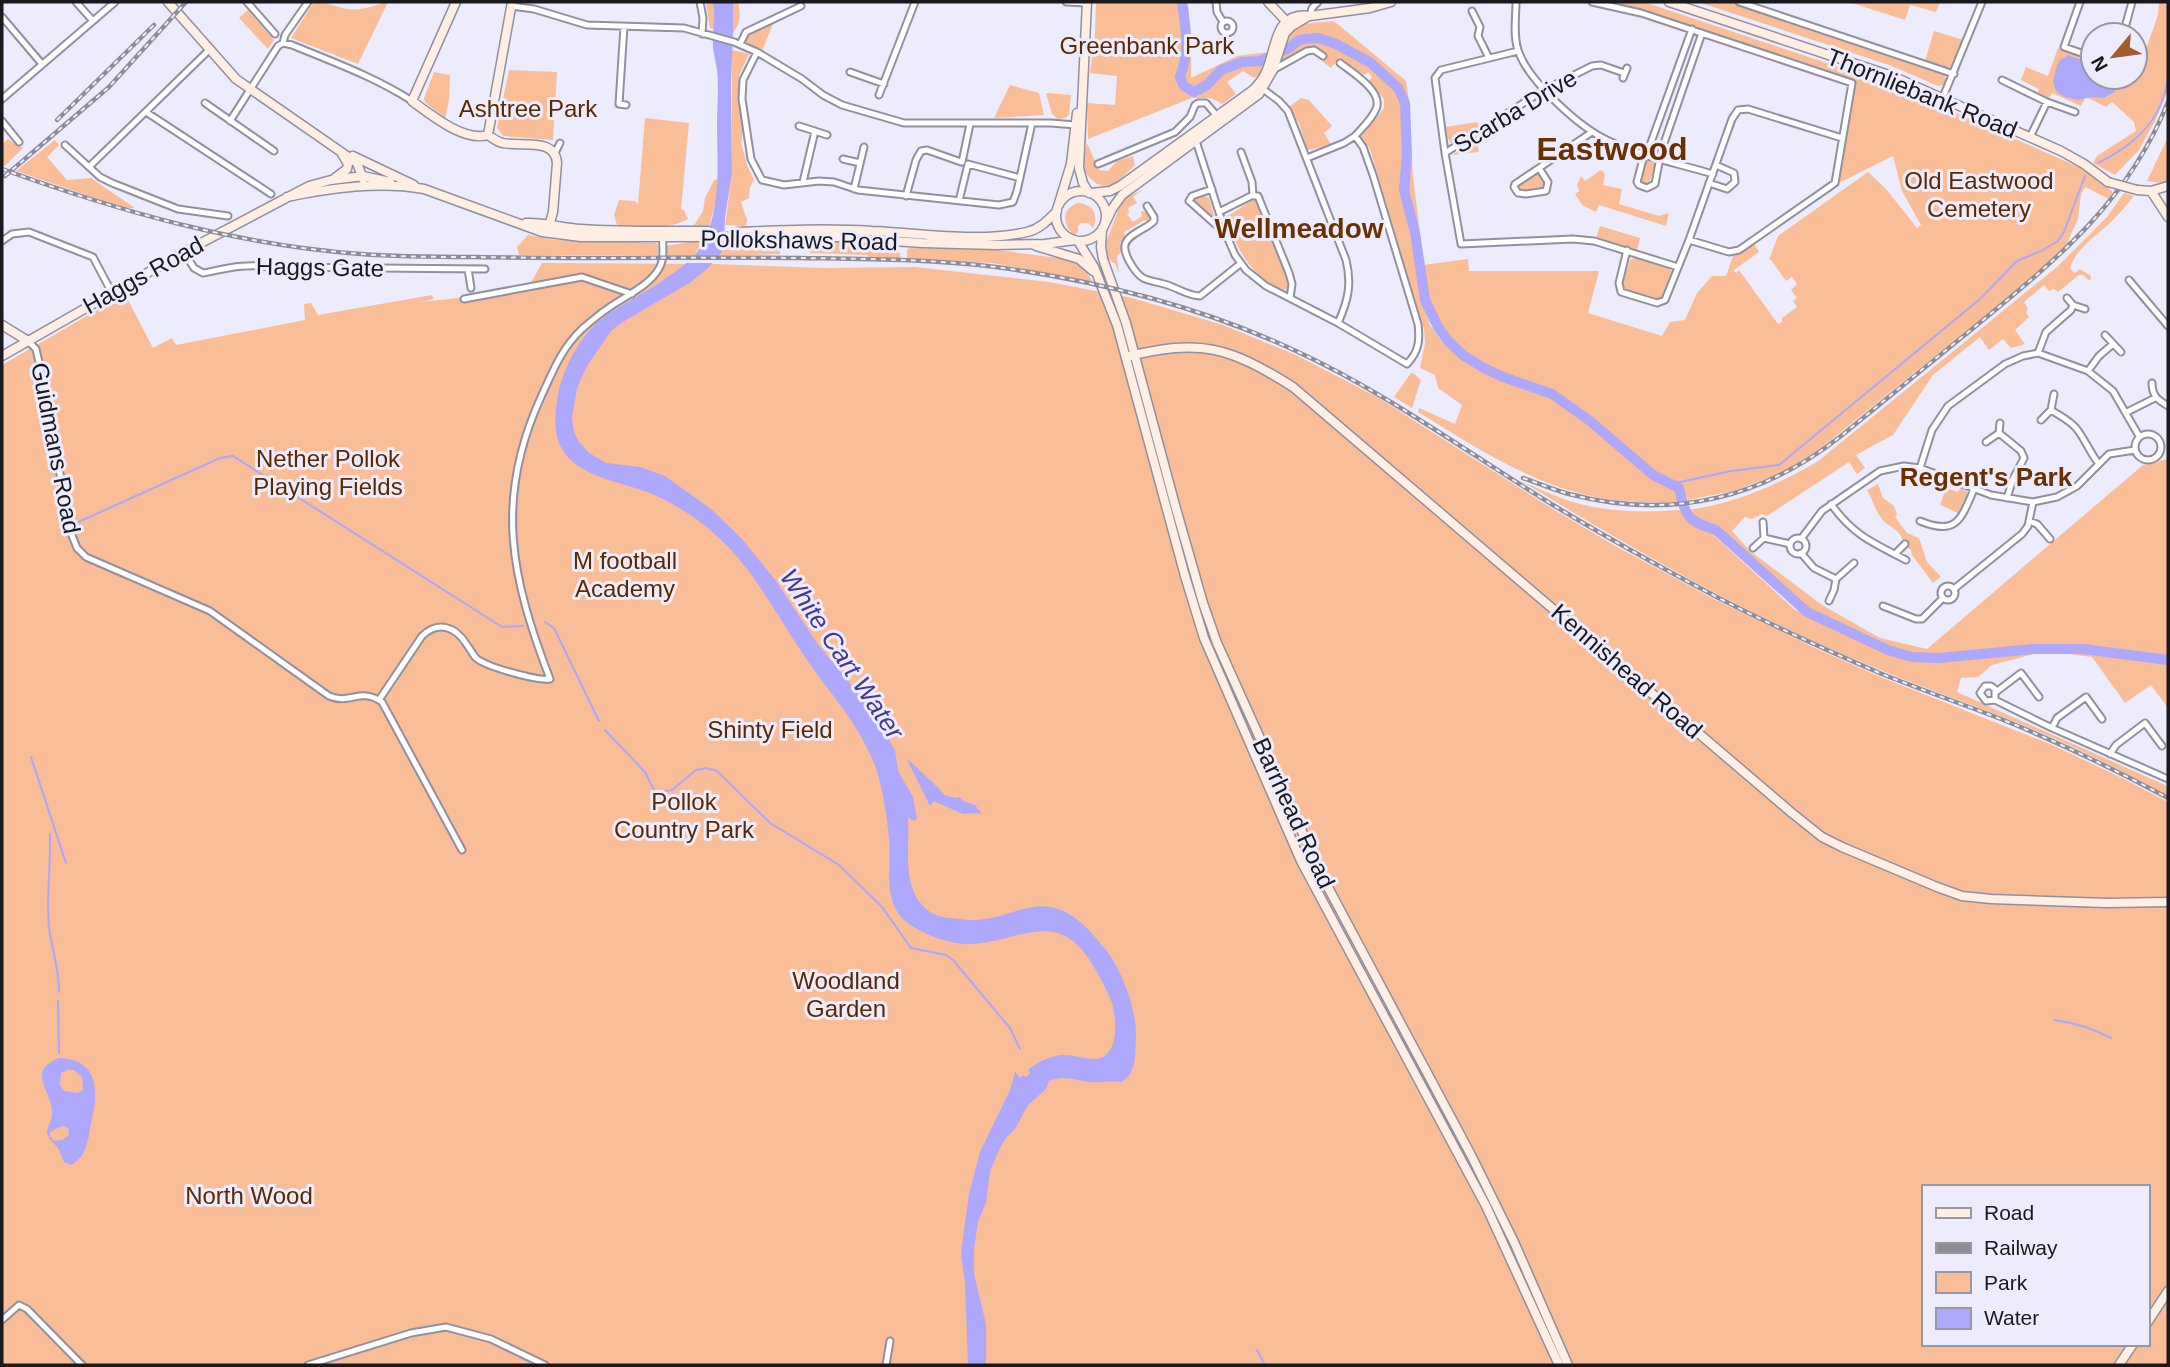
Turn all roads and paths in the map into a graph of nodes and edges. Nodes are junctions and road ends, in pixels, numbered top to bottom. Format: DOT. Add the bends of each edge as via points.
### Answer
graph roads {
  1 [pos="76,2"];
  2 [pos="115,2"];
  3 [pos="168,2"];
  4 [pos="247,2"];
  5 [pos="307,2"];
  6 [pos="456,2"];
  7 [pos="700,2"];
  8 [pos="915,2"];
  9 [pos="1066,2"];
  10 [pos="1087,2"];
  11 [pos="1216,2"];
  12 [pos="1268,2"];
  13 [pos="1318,2"];
  14 [pos="1391,2"];
  15 [pos="1516,2"];
  16 [pos="1592,2"];
  17 [pos="1669,2"];
  18 [pos="1739,2"];
  19 [pos="1982,2"];
  20 [pos="2080,2"];
  21 [pos="2122,2"];
  22 [pos="2132,3"];
  23 [pos="512,4"];
  24 [pos="801,6"];
  25 [pos="1472,10"];
  26 [pos="1310,16"];
  27 [pos="2,17"];
  28 [pos="93,21"];
  29 [pos="2127,21"];
  30 [pos="1223,22"];
  31 [pos="1289,23"];
  32 [pos="624,26"];
  33 [pos="1692,29"];
  34 [pos="1702,33"];
  35 [pos="275,34"];
  36 [pos="702,34"];
  37 [pos="283,43"];
  38 [pos="737,43"];
  39 [pos="209,50"];
  40 [pos="1518,51"];
  41 [pos="757,52"];
  42 [pos="2079,52"];
  43 [pos="1323,56"];
  44 [pos="1489,58"];
  45 [pos="1274,63"];
  46 [pos="1340,63"];
  47 [pos="42,64"];
  48 [pos="850,72"];
  49 [pos="1624,73"];
  50 [pos="1954,74"];
  51 [pos="2002,80"];
  52 [pos="884,84"];
  53 [pos="1261,87"];
  54 [pos="249,89"];
  55 [pos="1544,90"];
  56 [pos="879,95"];
  57 [pos="1944,97"];
  58 [pos="2,99"];
  59 [pos="412,101"];
  60 [pos="2047,102"];
  61 [pos="205,103"];
  62 [pos="623,105"];
  63 [pos="146,112"];
  64 [pos="2075,112"];
  65 [pos="1217,116"];
  66 [pos="2,121"];
  67 [pos="230,121"];
  68 [pos="1032,123"];
  69 [pos="970,124"];
  70 [pos="1078,125"];
  71 [pos="799,126"];
  72 [pos="815,131"];
  73 [pos="1592,132"];
  74 [pos="488,135"];
  75 [pos="827,135"];
  76 [pos="1355,136"];
  77 [pos="1194,137"];
  78 [pos="2030,137"];
  79 [pos="1842,138"];
  80 [pos="19,142"];
  81 [pos="560,143"];
  82 [pos="65,145"];
  83 [pos="864,147"];
  84 [pos="274,151"];
  85 [pos="341,151"];
  86 [pos="1241,152"];
  87 [pos="555,153"];
  88 [pos="1445,153"];
  89 [pos="1646,154"];
  90 [pos="1307,158"];
  91 [pos="1661,158"];
  92 [pos="843,159"];
  93 [pos="860,163"];
  94 [pos="965,163"];
  95 [pos="1098,164"];
  96 [pos="1716,165"];
  97 [pos="89,167"];
  98 [pos="1539,168"];
  99 [pos="1713,174"];
  100 [pos="1020,178"];
  101 [pos="331,180"];
  102 [pos="363,181"];
  103 [pos="803,182"];
  104 [pos="1709,183"];
  105 [pos="2168,186"];
  106 [pos="424,189"];
  107 [pos="854,189"];
  108 [pos="1212,189"];
  109 [pos="2151,191"];
  110 [pos="1090,193"];
  111 [pos="271,194"];
  112 [pos="1254,195"];
  113 [pos="906,196"];
  114 [pos="287,197"];
  115 [pos="959,201"];
  116 [pos="1147,206"];
  117 [pos="1057,208"];
  118 [pos="1219,212"];
  119 [pos="228,216"];
  120 [pos="2168,217"];
  121 [pos="524,224"];
  122 [pos="550,226"];
  123 [pos="1103,228"];
  124 [pos="738,234"];
  125 [pos="1226,234"];
  126 [pos="663,235"];
  127 [pos="1689,240"];
  128 [pos="1076,241"];
  129 [pos="2,242"];
  130 [pos="1034,245"];
  131 [pos="1627,250"];
  132 [pos="184,252"];
  133 [pos="1240,264"];
  134 [pos="1678,267"];
  135 [pos="468,269"];
  136 [pos="485,269"];
  137 [pos="1100,279"];
  138 [pos="2129,280"];
  139 [pos="471,288"];
  140 [pos="113,293"];
  141 [pos="632,293"];
  142 [pos="1290,298"];
  143 [pos="2067,298"];
  144 [pos="464,299"];
  145 [pos="2073,305"];
  146 [pos="2085,309"];
  147 [pos="1338,323"];
  148 [pos="2,325"];
  149 [pos="2168,325"];
  150 [pos="2105,335"];
  151 [pos="28,341"];
  152 [pos="2113,344"];
  153 [pos="2121,352"];
  154 [pos="2038,354"];
  155 [pos="1136,355"];
  156 [pos="2,356"];
  157 [pos="1126,357"];
  158 [pos="2088,370"];
  159 [pos="2152,383"];
  160 [pos="2054,394"];
  161 [pos="2155,398"];
  162 [pos="2168,406"];
  163 [pos="2051,410"];
  164 [pos="2127,412"];
  165 [pos="2041,420"];
  166 [pos="2000,423"];
  167 [pos="1151,433"];
  168 [pos="1999,433"];
  169 [pos="2139,436"];
  170 [pos="2160,441"];
  171 [pos="2168,441"];
  172 [pos="1986,442"];
  173 [pos="2135,450"];
  174 [pos="2168,452"];
  175 [pos="2160,453"];
  176 [pos="2099,464"];
  177 [pos="1920,468"];
  178 [pos="1974,489"];
  179 [pos="2007,498"];
  180 [pos="2033,502"];
  181 [pos="1831,504"];
  182 [pos="1920,521"];
  183 [pos="2029,521"];
  184 [pos="1763,522"];
  185 [pos="1764,538"];
  186 [pos="1801,539"];
  187 [pos="2050,539"];
  188 [pos="1790,544"];
  189 [pos="1905,544"];
  190 [pos="1753,548"];
  191 [pos="1801,553"];
  192 [pos="1895,554"];
  193 [pos="1906,560"];
  194 [pos="1854,563"];
  195 [pos="1836,579"];
  196 [pos="1954,589"];
  197 [pos="1943,598"];
  198 [pos="1829,601"];
  199 [pos="1883,606"];
  200 [pos="1996,692"];
  201 [pos="1241,696"];
  202 [pos="2039,697"];
  203 [pos="379,700"];
  204 [pos="1231,700"];
  205 [pos="1995,700"];
  206 [pos="2102,719"];
  207 [pos="2052,728"];
  208 [pos="2162,747"];
  209 [pos="2110,754"];
  210 [pos="2168,779"];
  211 [pos="463,850"];
  212 [pos="2168,902"];
  213 [pos="2168,1291"];
  214 [pos="2,1320"];
  215 [pos="2149,1320"];
  216 [pos="890,1341"];
  217 [pos="2132,1346"];
  218 [pos="82,1365"];
  219 [pos="308,1365"];
  220 [pos="545,1365"];
  221 [pos="886,1365"];
  222 [pos="1559,1365"];
  223 [pos="1568,1365"];
  224 [pos="2119,1365"];
  1 -- 28 [label="street"];
  2 -- 28 [label="street"];
  3 -- 39 [label="main road"];
  4 -- 35 [label="street"];
  5 -- 37 [label="street"];
  6 -- 59 [label="main road"];
  7 -- 36 [label="street"];
  8 -- 52 [label="street"];
  9 -- 10 [label="street"];
  10 -- 70 [label="main road"];
  11 -- 30 [label="street"];
  12 -- 31 [label="main road"];
  13 -- 26 [label="street"];
  14 -- 26 [label="main road"];
  15 -- 40 [label="street"];
  16 -- 33 [label="street"];
  17 -- 57 [label="main road, Thornliebank Road"];
  18 -- 50 [label="street"];
  19 -- 50 [label="street"];
  20 -- 42 [label="street" via="2064,47"];
  21 -- 22 [label="street"];
  22 -- 29 [label="street"];
  23 -- 32 [label="street" via="587,26"];
  23 -- 74 [label="main road"];
  24 -- 38 [label="street" via="746,32"];
  25 -- 44 [label="street"];
  26 -- 31 [label="main road"];
  27 -- 47 [label="street"];
  28 -- 47 [label="street"];
  31 -- 45 [label="main road"];
  32 -- 36 [label="street" via="684,28"];
  32 -- 62 [label="street"];
  33 -- 34 [label="street"];
  33 -- 89 [label="street"];
  34 -- 79 [label="street" via="1852,83"];
  34 -- 91 [label="street"];
  36 -- 38 [label="street"];
  37 -- 54 [label="street"];
  37 -- 59 [label="street" via="358,72"];
  38 -- 41 [label="street"];
  39 -- 54 [label="main road"];
  39 -- 63 [label="street"];
  40 -- 44 [label="street"];
  40 -- 55 [label="street"];
  41 -- 69 [label="street" via="842,105 904,123"];
  41 -- 103 [label="street" via="742,85 751,159 762,180 784,185"];
  43 -- 45 [label="street" via="1307,51"];
  44 -- 88 [label="street" via="1438,72 1435,84"];
  45 -- 53 [label="main road"];
  46 -- 76 [label="street" via="1372,89 1377,99 1377,108"];
  47 -- 58 [label="street"];
  48 -- 52 [label="street"];
  49 -- 55 [label="street, Scarba Drive" via="1597,64"];
  50 -- 57 [label="street"];
  51 -- 60 [label="street"];
  52 -- 56 [label="street"];
  53 -- 65 [label="main road"];
  53 -- 77 [label="main road" via="1249,102"];
  53 -- 90 [label="street" via="1288,111"];
  54 -- 67 [label="street"];
  54 -- 85 [label="main road"];
  55 -- 73 [label="street"];
  55 -- 88 [label="street, Scarba Drive"];
  57 -- 78 [label="main road, Thornliebank Road"];
  59 -- 74 [label="main road" via="453,128 480,137"];
  60 -- 64 [label="street"];
  60 -- 78 [label="street"];
  61 -- 67 [label="street"];
  63 -- 97 [label="street"];
  63 -- 111 [label="street"];
  65 -- 77 [label="main road"];
  65 -- 95 [label="street" via="1206,103 1198,103 1175,132"];
  66 -- 80 [label="street"];
  67 -- 84 [label="street"];
  68 -- 69 [label="street"];
  68 -- 70 [label="street"];
  68 -- 100 [label="street"];
  69 -- 94 [label="street"];
  70 -- 110 [label="main road" via="1079,168"];
  70 -- 117 [label="main road"];
  71 -- 72 [label="street"];
  72 -- 75 [label="street"];
  72 -- 103 [label="street"];
  73 -- 89 [label="street"];
  73 -- 98 [label="street"];
  74 -- 87 [label="main road" via="502,143 547,146"];
  76 -- 90 [label="street"];
  76 -- 147 [label="street" via="1367,156 1418,324 1418,352 1407,364"];
  77 -- 108 [label="street"];
  77 -- 110 [label="main road" via="1116,189"];
  77 -- 123 [label="main road" via="1122,195"];
  78 -- 109 [label="main road, Thornliebank Road, bridge" via="2073,157 2108,182"];
  79 -- 96 [label="street" via="1741,108"];
  79 -- 127 [label="street" via="1835,183 1758,238 1729,252"];
  81 -- 87 [label="street"];
  82 -- 97 [label="street"];
  83 -- 93 [label="street"];
  85 -- 101 [label="main road" via="348,169"];
  85 -- 102 [label="main road" via="357,163"];
  85 -- 106 [label="main road"];
  86 -- 112 [label="street"];
  87 -- 122 [label="main road"];
  88 -- 131 [label="street" via="1461,244 1585,240"];
  89 -- 91 [label="street"];
  89 -- 91 [label="street" via="1637,182 1647,188 1655,184"];
  90 -- 147 [label="street" via="1349,272 1348,296"];
  91 -- 99 [label="street"];
  92 -- 93 [label="street"];
  93 -- 107 [label="street"];
  94 -- 100 [label="street"];
  94 -- 113 [label="street" via="921,151"];
  94 -- 115 [label="street"];
  96 -- 99 [label="street"];
  96 -- 104 [label="street" via="1732,170 1735,182 1727,188"];
  97 -- 119 [label="street" via="112,183 178,209"];
  98 -- 98 [label="street" via="1548,182 1546,191 1518,192 1515,184"];
  99 -- 104 [label="street"];
  100 -- 115 [label="street" via="1013,202"];
  101 -- 102 [label="main road, Haggs Road"];
  101 -- 114 [label="main road, Haggs Road"];
  102 -- 106 [label="main road, Pollokshaws Road"];
  102 -- 114 [label="main road, Haggs Road"];
  103 -- 107 [label="street" via="834,182"];
  104 -- 127 [label="street"];
  105 -- 109 [label="main road, Thornliebank Road"];
  106 -- 121 [label="main road, Pollokshaws Road"];
  107 -- 113 [label="street"];
  108 -- 118 [label="street"];
  108 -- 125 [label="street" via="1189,201"];
  109 -- 120 [label="main road"];
  110 -- 117 [label="main road" via="1073,192"];
  110 -- 123 [label="main road" via="1104,207"];
  112 -- 118 [label="street"];
  112 -- 142 [label="street" via="1289,273"];
  113 -- 115 [label="street"];
  114 -- 132 [label="main road, Haggs Road"];
  116 -- 133 [label="street" via="1154,221 1127,239 1124,247 1143,278 1200,296"];
  117 -- 124 [label="main road, Pollokshaws Road" via="1036,229 999,235 850,230"];
  117 -- 128 [label="main road" via="1059,228"];
  118 -- 125 [label="street"];
  121 -- 122 [label="main road, Pollokshaws Road"];
  121 -- 126 [label="main road, Pollokshaws Road" via="570,236"];
  122 -- 126 [label="main road, Pollokshaws Road"];
  123 -- 128 [label="main road" via="1091,239"];
  123 -- 155 [label="main road, Barrhead Road" via="1103,260"];
  124 -- 126 [label="main road, Pollokshaws Road"];
  124 -- 130 [label="main road, Pollokshaws Road"];
  125 -- 133 [label="street"];
  126 -- 141 [label="street" via="660,266"];
  127 -- 134 [label="street"];
  128 -- 130 [label="main road, Pollokshaws Road"];
  128 -- 137 [label="main road, Barrhead Road"];
  129 -- 140 [label="street" via="15,233 29,232 93,257"];
  130 -- 137 [label="main road" via="1079,258"];
  131 -- 134 [label="street"];
  131 -- 134 [label="street" via="1619,283 1625,293 1657,303 1665,300"];
  132 -- 135 [label="street, Haggs Gate" via="203,273 257,265"];
  132 -- 140 [label="main road, Haggs Road"];
  133 -- 142 [label="street" via="1258,281"];
  135 -- 136 [label="street, Haggs Gate"];
  135 -- 139 [label="street"];
  137 -- 157 [label="main road, Barrhead Road"];
  138 -- 149 [label="street"];
  140 -- 151 [label="main road, Haggs Road"];
  141 -- 144 [label="street" via="582,277"];
  141 -- 203 [label="street" via="565,347 520,457 512,499 516,568 550,679 476,658 463,638 440,626 422,636"];
  142 -- 147 [label="street"];
  143 -- 145 [label="street"];
  145 -- 146 [label="street"];
  145 -- 154 [label="street" via="2048,329"];
  148 -- 151 [label="main road"];
  150 -- 152 [label="street"];
  151 -- 156 [label="main road, Haggs Road"];
  151 -- 203 [label="street, Guidmans Road" via="36,349 69,528 80,552 210,611 329,696 341,700 366,695"];
  152 -- 153 [label="street"];
  152 -- 158 [label="street"];
  154 -- 158 [label="street"];
  154 -- 177 [label="street" via="2005,364 1948,406 1933,430"];
  155 -- 157 [label="main road, Kennishead Road"];
  155 -- 167 [label="main road, Barrhead Road"];
  155 -- 212 [label="main road, Kennishead Road" via="1182,346 1216,350 1248,360 1293,387 1792,813 1832,842 1962,895"];
  157 -- 167 [label="main road, Barrhead Road"];
  158 -- 164 [label="street" via="2113,391"];
  159 -- 161 [label="street"];
  160 -- 163 [label="street"];
  161 -- 162 [label="street"];
  161 -- 164 [label="street"];
  163 -- 165 [label="street"];
  163 -- 176 [label="street" via="2077,430"];
  164 -- 169 [label="street"];
  166 -- 168 [label="street"];
  167 -- 201 [label="main road, Barrhead Road" via="1203,603"];
  167 -- 204 [label="main road, Barrhead Road" via="1198,620"];
  168 -- 172 [label="street"];
  168 -- 179 [label="street" via="2024,457"];
  169 -- 170 [label="street" via="2152,434"];
  169 -- 173 [label="street"];
  170 -- 171 [label="street"];
  170 -- 175 [label="street"];
  173 -- 175 [label="street" via="2147,460"];
  173 -- 176 [label="street" via="2109,454"];
  174 -- 175 [label="street"];
  176 -- 180 [label="street" via="2077,486 2057,497"];
  177 -- 178 [label="street"];
  177 -- 181 [label="street" via="1880,471"];
  178 -- 179 [label="street"];
  178 -- 182 [label="street" via="1951,526 1934,530"];
  179 -- 180 [label="street"];
  180 -- 183 [label="street"];
  181 -- 186 [label="street"];
  181 -- 192 [label="street" via="1860,536"];
  183 -- 187 [label="street"];
  183 -- 196 [label="street" via="2022,534"];
  184 -- 185 [label="street"];
  185 -- 188 [label="street"];
  185 -- 190 [label="street"];
  186 -- 188 [label="street"];
  186 -- 191 [label="street" via="1805,545"];
  188 -- 191 [label="street" via="1794,552"];
  189 -- 192 [label="street"];
  191 -- 195 [label="street" via="1814,568"];
  192 -- 193 [label="street"];
  194 -- 195 [label="street"];
  195 -- 198 [label="street"];
  196 -- 197 [label="street" via="1953,598"];
  196 -- 197 [label="street" via="1942,589"];
  197 -- 199 [label="street" via="1922,619"];
  200 -- 202 [label="street" via="2021,673"];
  200 -- 205 [label="street"];
  200 -- 205 [label="street" via="1985,686 1980,693 1986,701"];
  201 -- 204 [label="main road"];
  201 -- 223 [label="main road, Barrhead Road" via="1323,878 1514,1241"];
  203 -- 211 [label="street"];
  204 -- 222 [label="main road, Barrhead Road" via="1306,871 1481,1194"];
  205 -- 207 [label="street"];
  206 -- 207 [label="street" via="2086,697 2056,718"];
  207 -- 209 [label="street"];
  208 -- 209 [label="street" via="2145,723"];
  209 -- 210 [label="street"];
  213 -- 215 [label="main road"];
  214 -- 218 [label="street" via="19,1305 27,1309"];
  216 -- 221 [label="street"];
  217 -- 224 [label="main road"];
  219 -- 220 [label="street" via="411,1332 446,1327 491,1339"];
}
